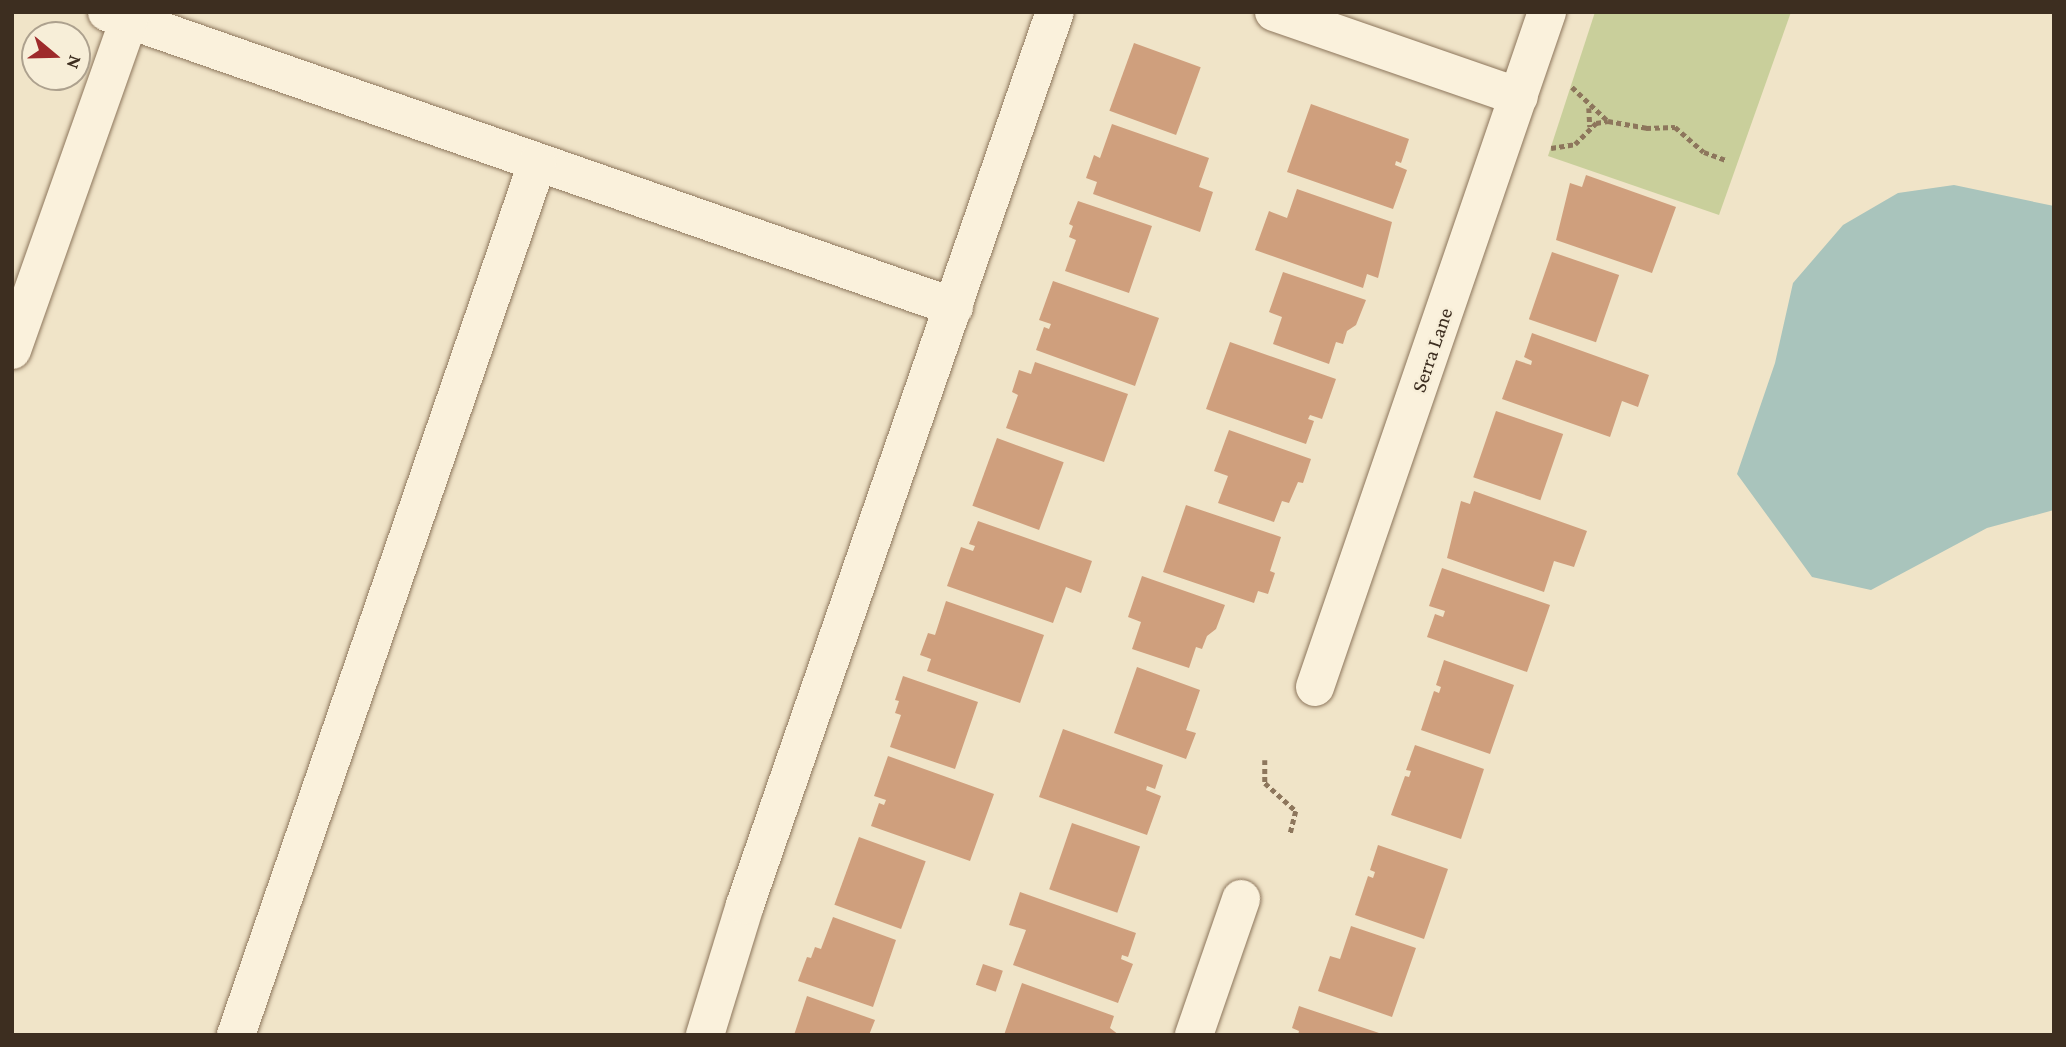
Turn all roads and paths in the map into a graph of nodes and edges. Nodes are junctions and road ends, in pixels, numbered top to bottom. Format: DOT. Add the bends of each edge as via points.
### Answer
graph roads {
  1 [pos="1055,12"];
  2 [pos="1274,12"];
  3 [pos="1547,12"];
  4 [pos="118,16"];
  5 [pos="1572,87"];
  6 [pos="1520,97"];
  7 [pos="1587,104"];
  8 [pos="1608,121"];
  9 [pos="1588,131"];
  10 [pos="1551,148"];
  11 [pos="1727,160"];
  12 [pos="537,164"];
  13 [pos="954,307"];
  14 [pos="12,350"];
  15 [pos="1315,687"];
  16 [pos="1265,760"];
  17 [pos="1290,835"];
  18 [pos="1241,899"];
  19 [pos="236,1035"];
  20 [pos="705,1035"];
  21 [pos="1194,1035"];
  1 -- 13 [label="street"];
  2 -- 6 [label="street"];
  3 -- 6 [label="street, Serra Lane"];
  4 -- 12 [label="street"];
  4 -- 14 [label="street"];
  5 -- 7 [label="path"];
  6 -- 15 [label="street, Serra Lane"];
  7 -- 8 [label="path"];
  7 -- 9 [label="path"];
  8 -- 9 [label="path" via="1596,123"];
  8 -- 11 [label="path" via="1646,128 1675,127 1704,152"];
  9 -- 10 [label="path" via="1575,144"];
  12 -- 13 [label="street"];
  12 -- 19 [label="street"];
  13 -- 20 [label="street" via="745,905"];
  16 -- 17 [label="path" via="1265,783 1296,811"];
  18 -- 21 [label="street"];
}
